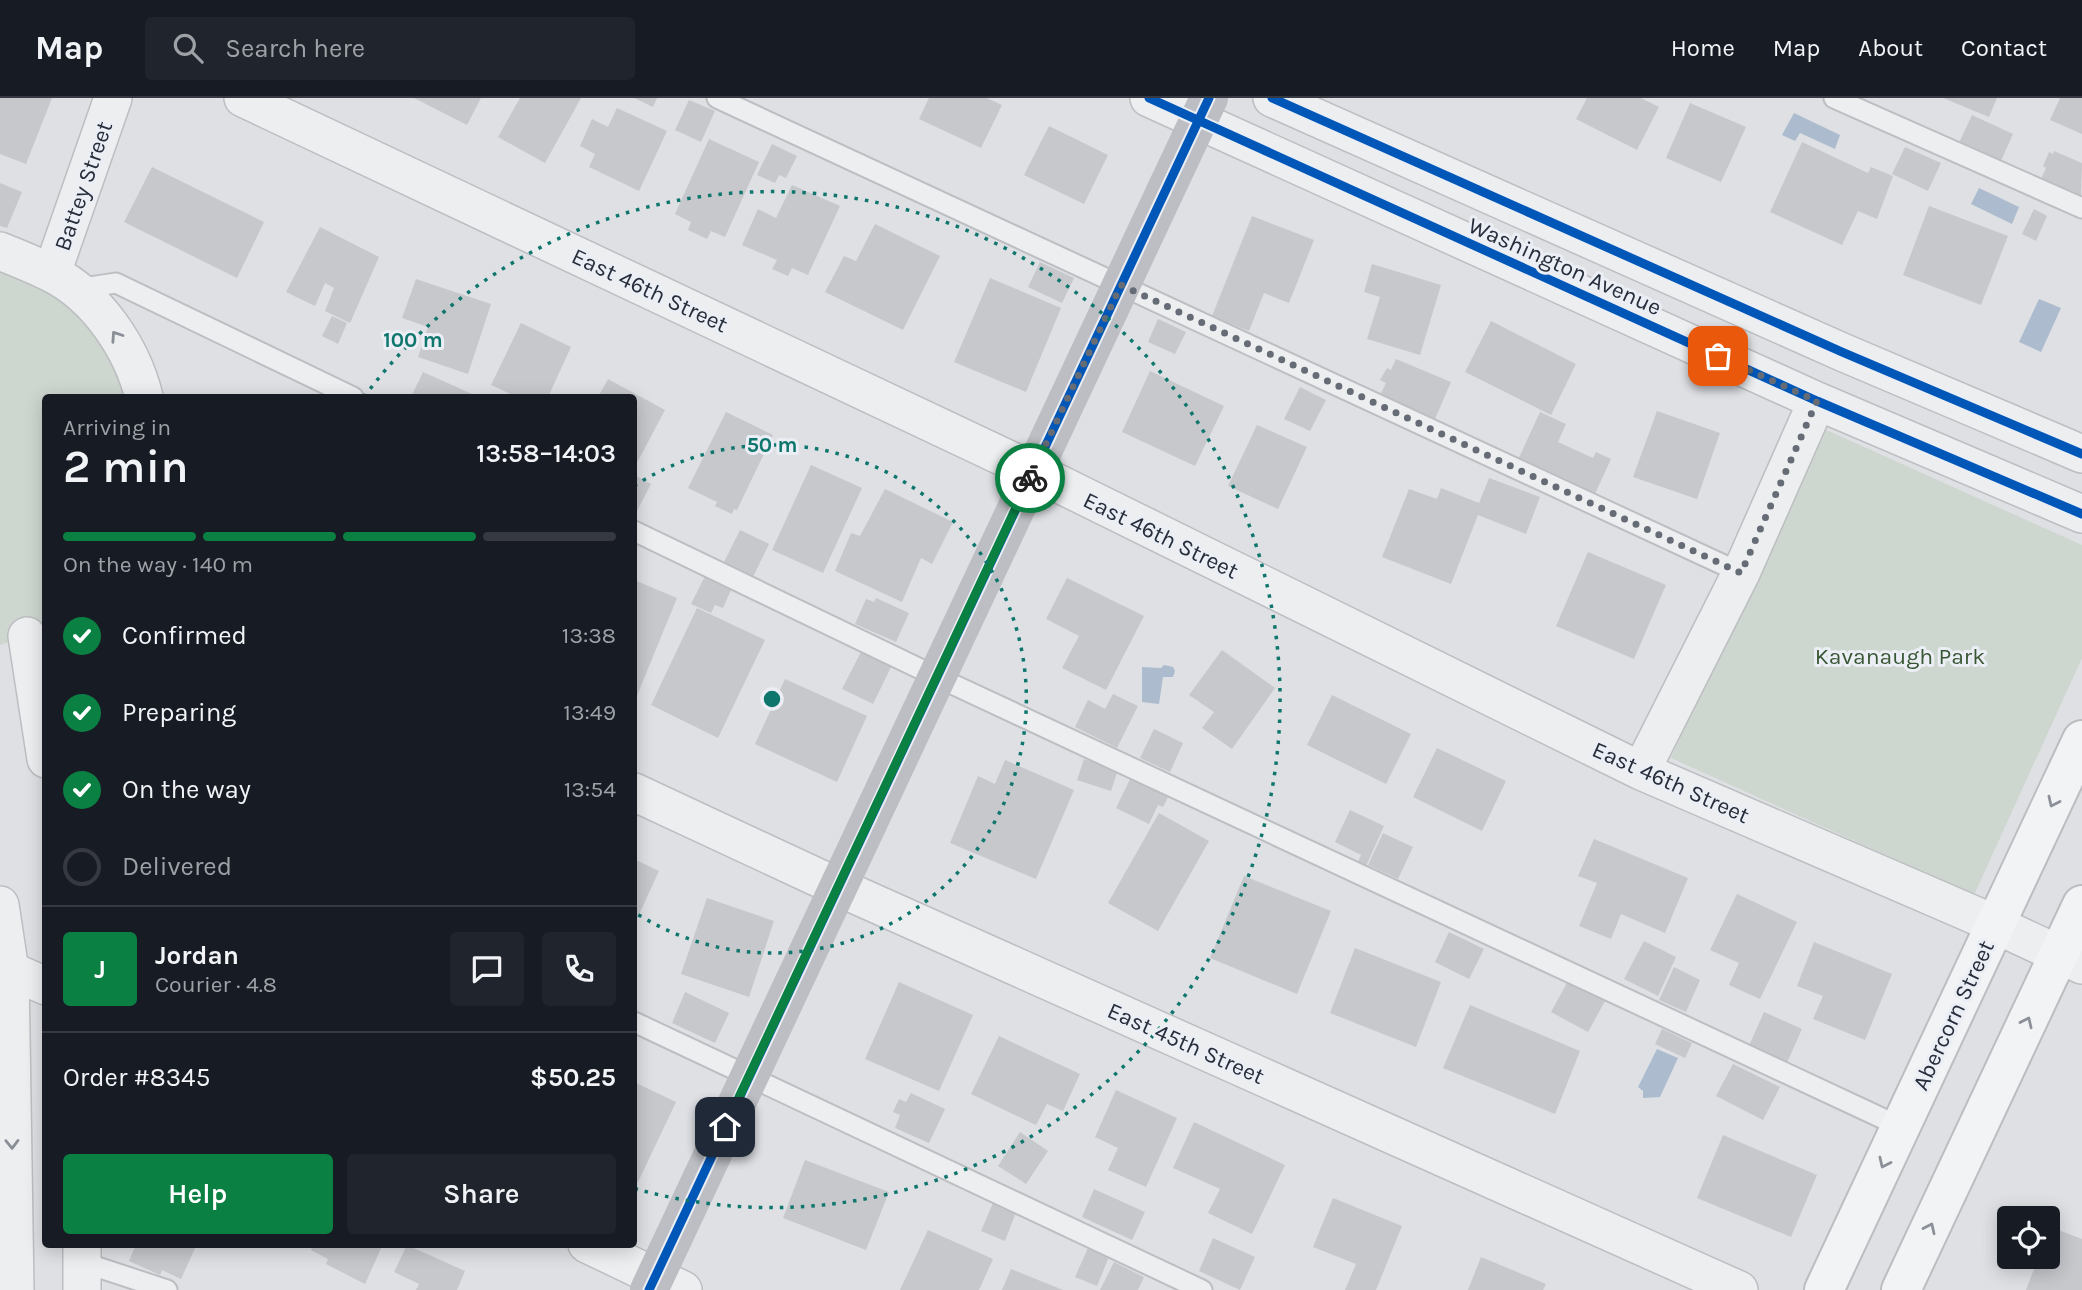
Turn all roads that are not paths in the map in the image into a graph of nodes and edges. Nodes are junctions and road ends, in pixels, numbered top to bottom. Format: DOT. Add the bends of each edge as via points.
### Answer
graph roads {
  1 [pos="113,98"];
  2 [pos="243,98"];
  3 [pos="717,98"];
  4 [pos="1149,98"];
  5 [pos="1272,98"];
  6 [pos="1834,98"];
  7 [pos="1204,110"];
  8 [pos="2082,208"];
  9 [pos="0,251"];
  10 [pos="64,281"];
  11 [pos="1121,285"];
  12 [pos="143,394"];
  13 [pos="347,394"];
  14 [pos="1817,401"];
  15 [pos="2082,454"];
  16 [pos="1033,471"];
  17 [pos="2082,513"];
  18 [pos="637,532"];
  19 [pos="1741,573"];
  20 [pos="24,635"];
  21 [pos="937,677"];
  22 [pos="42,734"];
  23 [pos="2082,740"];
  24 [pos="1641,771"];
  25 [pos="637,793"];
  26 [pos="838,887"];
  27 [pos="0,905"];
  28 [pos="2082,905"];
  29 [pos="1996,924"];
  30 [pos="2071,959"];
  31 [pos="5,968"];
  32 [pos="42,984"];
  33 [pos="637,1023"];
  34 [pos="749,1077"];
  35 [pos="1901,1127"];
  36 [pos="594,1248"];
  37 [pos="82,1265"];
  38 [pos="662,1285"];
  39 [pos="15,1290"];
  40 [pos="167,1290"];
  41 [pos="1202,1290"];
  42 [pos="1739,1290"];
  43 [pos="1824,1290"];
  44 [pos="1901,1290"];
  1 -- 10 [label="street, Battey Street"];
  2 -- 16 [label="street, East 46th Street"];
  3 -- 11 [label="lane"];
  4 -- 7 [label="street, Washington Avenue"];
  5 -- 15 [label="street, Washington Avenue"];
  6 -- 8 [label="lane"];
  7 -- 11 [label="street"];
  7 -- 14 [label="street, Washington Avenue"];
  9 -- 10 [label="street, Battey Street"];
  12 -- 10 [label="street, Battey Street, one-way" via="118,337 89,301"];
  10 -- 13 [label="lane" via="116,284"];
  11 -- 16 [label="street"];
  11 -- 19 [label="lane"];
  14 -- 17 [label="street, Washington Avenue"];
  14 -- 19 [label="street"];
  16 -- 21 [label="street"];
  16 -- 24 [label="street, East 46th Street"];
  18 -- 21 [label="lane"];
  19 -- 24 [label="street"];
  20 -- 22 [label="street"];
  21 -- 26 [label="street"];
  21 -- 35 [label="lane"];
  23 -- 29 [label="main road, Abercorn Street, one-way"];
  24 -- 29 [label="street, East 46th Street"];
  25 -- 26 [label="street, East 45th Street"];
  26 -- 34 [label="street"];
  26 -- 42 [label="street, East 45th Street"];
  27 -- 31 [label="street"];
  28 -- 30 [label="main road"];
  29 -- 30 [label="street, East 46th Street"];
  29 -- 35 [label="main road, Abercorn Street"];
  44 -- 30 [label="main road, one-way"];
  31 -- 32 [label="street"];
  31 -- 39 [label="street, one-way"];
  33 -- 34 [label="lane"];
  34 -- 38 [label="street"];
  34 -- 41 [label="lane"];
  35 -- 43 [label="main road, Abercorn Street, one-way"];
  36 -- 38 [label="street"];
  37 -- 40 [label="lane"];
}
